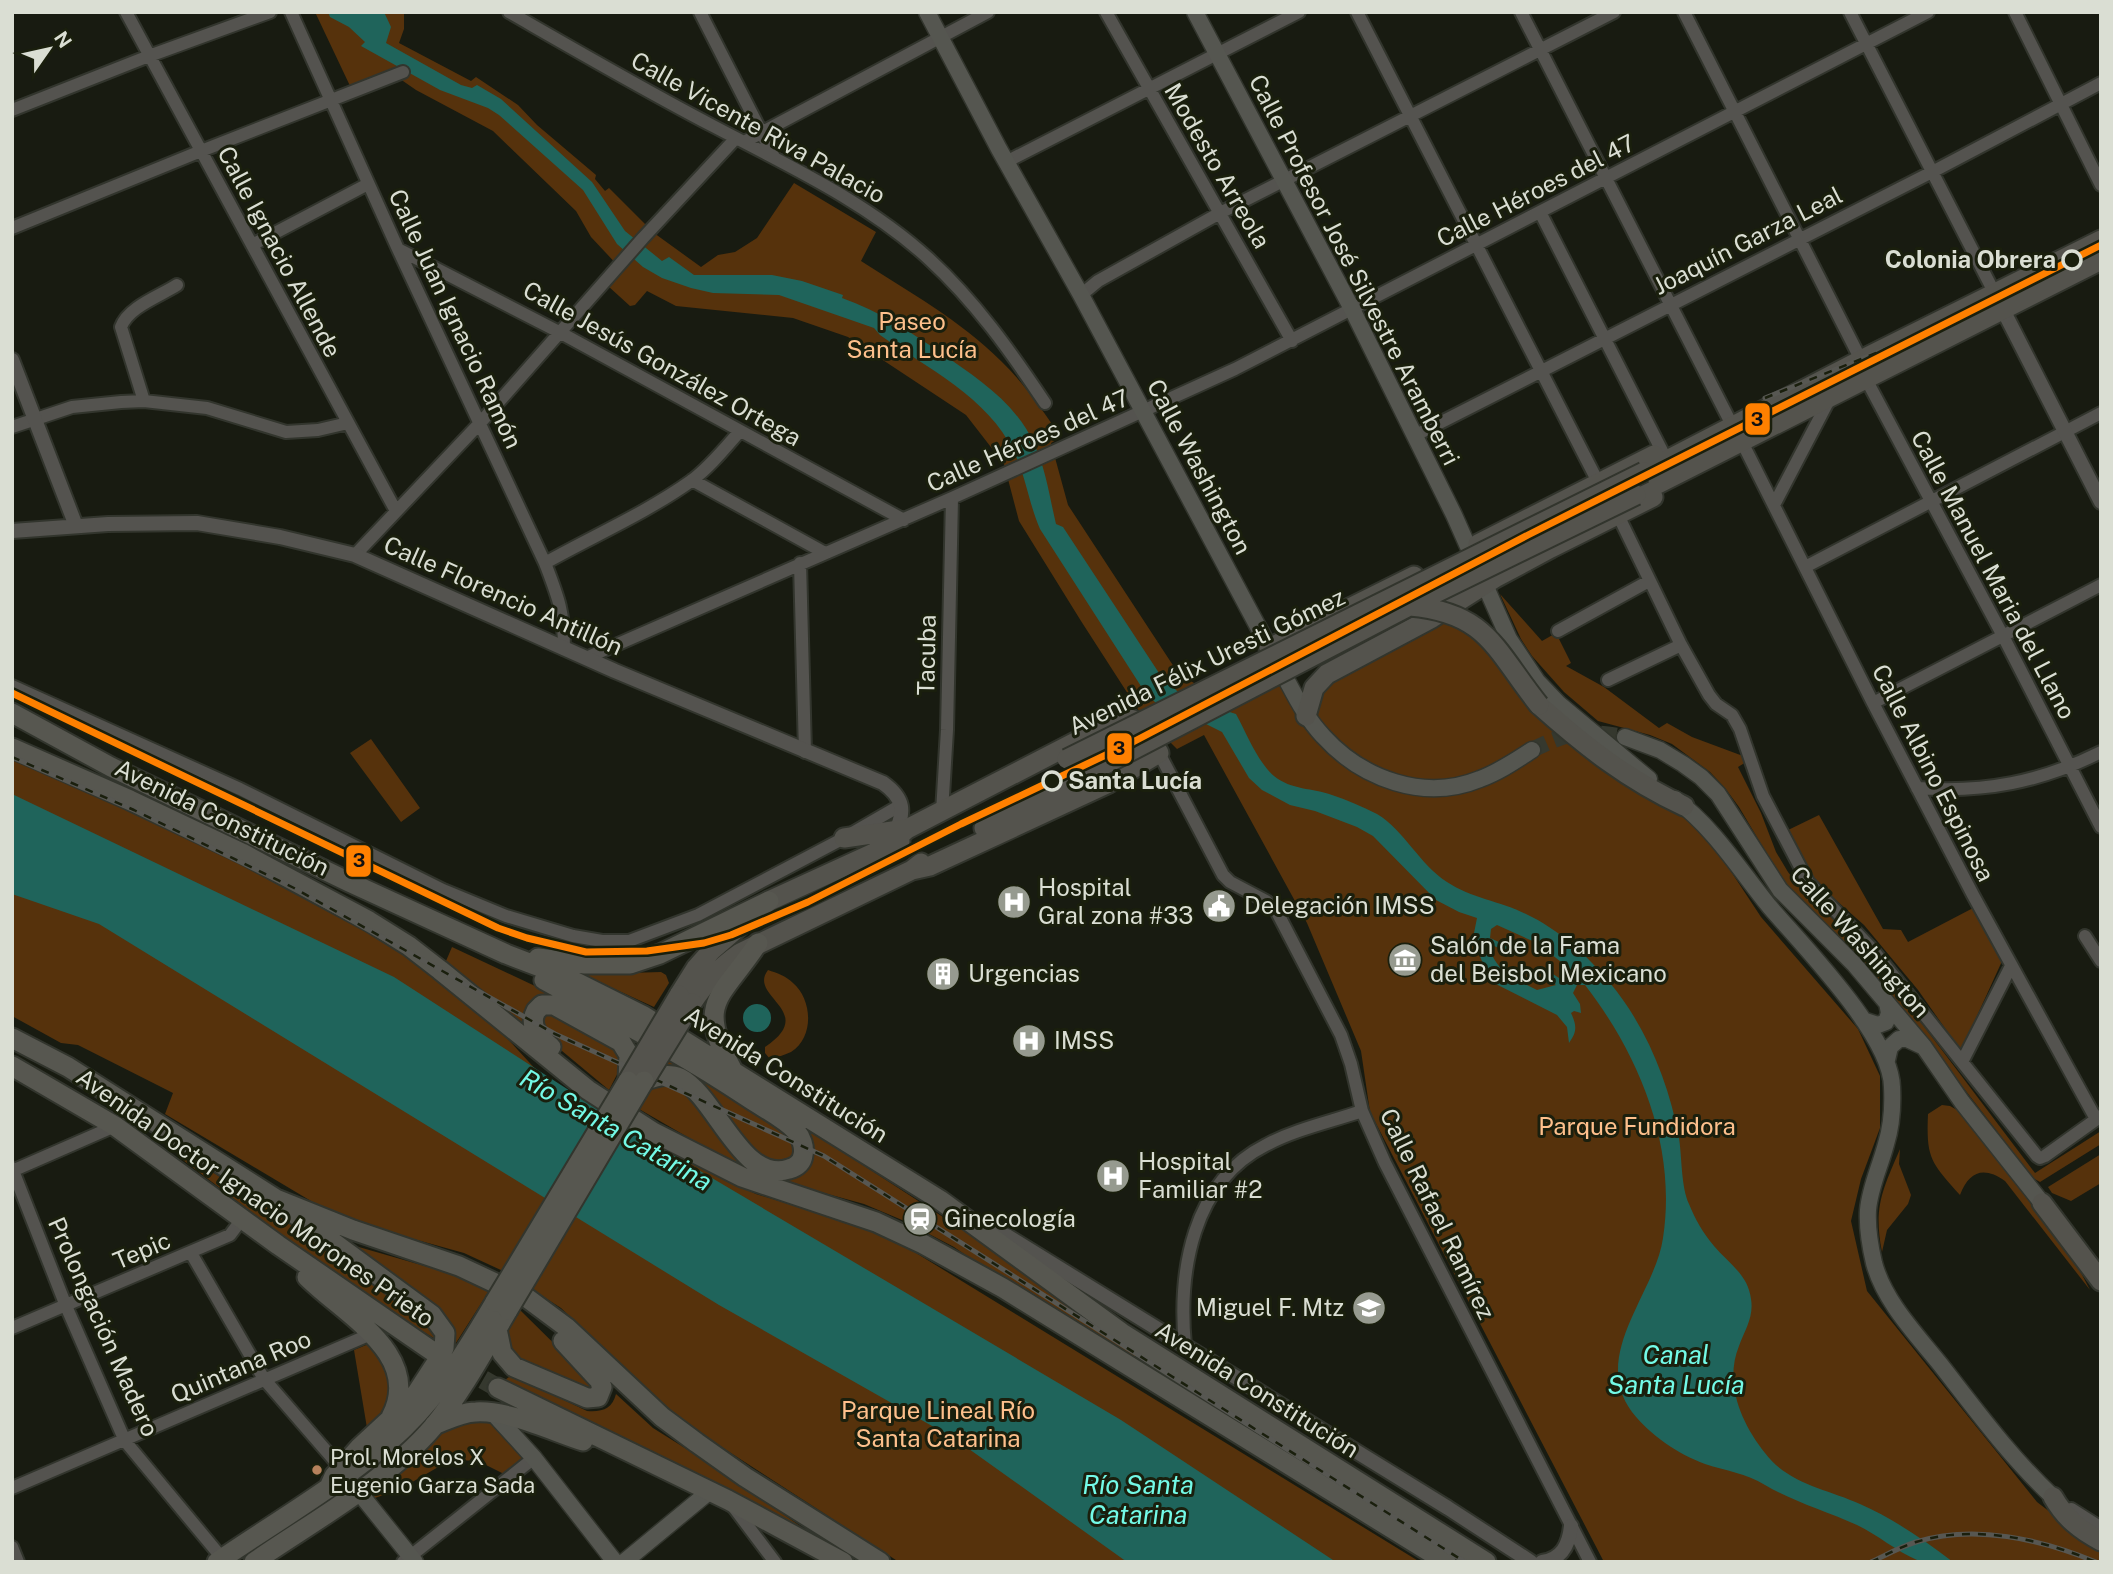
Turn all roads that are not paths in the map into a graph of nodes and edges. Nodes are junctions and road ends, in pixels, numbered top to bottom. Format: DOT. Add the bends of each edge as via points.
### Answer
graph roads {
  1 [pos="126,12"];
  2 [pos="271,12"];
  3 [pos="291,12"];
  4 [pos="509,12"];
  5 [pos="700,12"];
  6 [pos="927,12"];
  7 [pos="988,12"];
  8 [pos="1106,12"];
  9 [pos="1195,12"];
  10 [pos="1299,12"];
  11 [pos="1357,12"];
  12 [pos="1521,12"];
  13 [pos="1614,12"];
  14 [pos="1684,12"];
  15 [pos="1850,12"];
  16 [pos="1928,12"];
  17 [pos="2015,12"];
  18 [pos="940,37"];
  19 [pos="1866,44"];
  20 [pos="1541,49"];
  21 [pos="1217,53"];
  22 [pos="149,56"];
  23 [pos="403,72"];
  24 [pos="2101,83"];
  25 [pos="1149,88"];
  26 [pos="332,102"];
  27 [pos="2061,103"];
  28 [pos="12,110"];
  29 [pos="1734,112"];
  30 [pos="1410,115"];
  31 [pos="762,132"];
  32 [pos="740,140"];
  33 [pos="201,150"];
  34 [pos="774,158"];
  35 [pos="1006,163"];
  36 [pos="1934,171"];
  37 [pos="1606,178"];
  38 [pos="1283,181"];
  39 [pos="368,184"];
  40 [pos="2101,185"];
  41 [pos="1540,212"];
  42 [pos="1220,213"];
  43 [pos="12,228"];
  44 [pos="1799,238"];
  45 [pos="2101,240"];
  46 [pos="252,245"];
  47 [pos="1476,245"];
  48 [pos="398,249"];
  49 [pos="2101,260"];
  50 [pos="177,285"];
  51 [pos="1081,295"];
  52 [pos="1999,302"];
  53 [pos="1669,304"];
  54 [pos="1352,309"];
  55 [pos="559,332"];
  56 [pos="1604,338"];
  57 [pos="1292,341"];
  58 [pos="12,360"];
  59 [pos="1861,360"];
  60 [pos="1540,371"];
  61 [pos="1867,379"];
  62 [pos="1830,397"];
  63 [pos="144,401"];
  64 [pos="1045,404"];
  65 [pos="1144,411"];
  66 [pos="2101,413"];
  67 [pos="35,419"];
  68 [pos="481,422"];
  69 [pos="348,423"];
  70 [pos="12,427"];
  71 [pos="740,430"];
  72 [pos="2065,432"];
  73 [pos="1737,434"];
  74 [pos="1414,436"];
  75 [pos="1662,451"];
  76 [pos="1699,454"];
  77 [pos="692,480"];
  78 [pos="1598,482"];
  79 [pos="952,498"];
  80 [pos="2101,502"];
  81 [pos="1931,503"];
  82 [pos="1774,505"];
  83 [pos="396,512"];
  84 [pos="1536,514"];
  85 [pos="1618,515"];
  86 [pos="904,520"];
  87 [pos="76,526"];
  88 [pos="12,531"];
  89 [pos="1551,548"];
  90 [pos="1469,549"];
  91 [pos="825,553"];
  92 [pos="355,555"];
  93 [pos="545,563"];
  94 [pos="800,563"];
  95 [pos="1805,567"];
  96 [pos="1649,581"];
  97 [pos="1484,585"];
  98 [pos="2101,585"];
  99 [pos="1409,606"];
  100 [pos="1304,629"];
  101 [pos="1558,631"];
  102 [pos="2003,636"];
  103 [pos="1681,645"];
  104 [pos="1269,648"];
  105 [pos="564,649"];
  106 [pos="586,658"];
  107 [pos="1327,674"];
  108 [pos="1608,680"];
  109 [pos="12,686"];
  110 [pos="1873,703"];
  111 [pos="12,713"];
  112 [pos="1307,716"];
  113 [pos="1625,737"];
  114 [pos="12,748"];
  115 [pos="1532,750"];
  116 [pos="805,752"];
  117 [pos="1159,752"];
  118 [pos="2101,752"];
  119 [pos="2070,768"];
  120 [pos="1917,788"];
  121 [pos="901,805"];
  122 [pos="1684,806"];
  123 [pos="942,812"];
  124 [pos="2101,827"];
  125 [pos="901,835"];
  126 [pos="844,838"];
  127 [pos="912,870"];
  128 [pos="769,901"];
  129 [pos="2085,936"];
  130 [pos="758,943"];
  131 [pos="506,954"];
  132 [pos="2101,961"];
  133 [pos="2011,966"];
  134 [pos="685,999"];
  135 [pos="1887,1003"];
  136 [pos="1863,1020"];
  137 [pos="12,1038"];
  138 [pos="1924,1047"];
  139 [pos="1887,1060"];
  140 [pos="1962,1062"];
  141 [pos="12,1066"];
  142 [pos="733,1070"];
  143 [pos="636,1081"];
  144 [pos="589,1090"];
  145 [pos="1362,1111"];
  146 [pos="2098,1118"];
  147 [pos="115,1126"];
  148 [pos="13,1170"];
  149 [pos="276,1199"];
  150 [pos="2042,1203"];
  151 [pos="242,1219"];
  152 [pos="972,1223"];
  153 [pos="278,1245"];
  154 [pos="191,1253"];
  155 [pos="2101,1271"];
  156 [pos="481,1274"];
  157 [pos="2101,1281"];
  158 [pos="66,1306"];
  159 [pos="501,1306"];
  160 [pos="12,1328"];
  161 [pos="497,1329"];
  162 [pos="371,1334"];
  163 [pos="1185,1346"];
  164 [pos="432,1351"];
  165 [pos="264,1379"];
  166 [pos="498,1388"];
  167 [pos="493,1413"];
  168 [pos="389,1420"];
  169 [pos="1223,1423"];
  170 [pos="434,1425"];
  171 [pos="125,1441"];
  172 [pos="534,1458"];
  173 [pos="644,1460"];
  174 [pos="335,1476"];
  175 [pos="12,1488"];
  176 [pos="1368,1489"];
  177 [pos="358,1491"];
  178 [pos="709,1491"];
  179 [pos="2053,1497"];
  180 [pos="728,1500"];
  181 [pos="1571,1526"];
  182 [pos="2101,1529"];
  183 [pos="2101,1541"];
  184 [pos="12,1547"];
  185 [pos="220,1560"];
  186 [pos="409,1560"];
  187 [pos="18,1562"];
  188 [pos="254,1562"];
  189 [pos="615,1562"];
  190 [pos="624,1562"];
  191 [pos="775,1562"];
  192 [pos="843,1562"];
  193 [pos="880,1562"];
  194 [pos="1446,1562"];
  195 [pos="1486,1562"];
  196 [pos="1531,1562"];
  197 [pos="1542,1562"];
  198 [pos="1590,1562"];
  1 -- 22 [label="street, Calle Ignacio Allende"];
  2 -- 22 [label="street"];
  3 -- 26 [label="street, Calle Juan Ignacio Ramón"];
  4 -- 32 [label="street, Calle Vicente Riva Palacio"];
  5 -- 31 [label="street"];
  6 -- 18 [label="main road, Calle Washington"];
  7 -- 18 [label="street"];
  8 -- 25 [label="street, Modesto Arreola"];
  9 -- 21 [label="main road, Calle Profesor José Silvestre Aramberri"];
  10 -- 21 [label="street"];
  11 -- 30 [label="street"];
  12 -- 20 [label="street, Calle Albino Espinosa"];
  13 -- 20 [label="street"];
  14 -- 29 [label="street"];
  15 -- 19 [label="street"];
  16 -- 19 [label="street, Calle Héroes del 47"];
  17 -- 27 [label="street"];
  18 -- 31 [label="street"];
  18 -- 35 [label="main road, Calle Washington"];
  19 -- 29 [label="street, Calle Héroes del 47"];
  19 -- 36 [label="street"];
  20 -- 30 [label="street"];
  20 -- 37 [label="street, Calle Albino Espinosa"];
  21 -- 25 [label="street"];
  21 -- 38 [label="main road, Calle Profesor José Silvestre Aramberri"];
  22 -- 28 [label="street"];
  22 -- 33 [label="street, Calle Ignacio Allende"];
  23 -- 26 [label="street"];
  24 -- 27 [label="street, Joaquín Garza Leal"];
  25 -- 35 [label="street"];
  25 -- 42 [label="street, Modesto Arreola"];
  26 -- 33 [label="street"];
  26 -- 39 [label="street, Calle Juan Ignacio Ramón"];
  27 -- 36 [label="street, Joaquín Garza Leal"];
  27 -- 40 [label="street"];
  29 -- 37 [label="street, Calle Héroes del 47"];
  29 -- 44 [label="street"];
  30 -- 38 [label="street"];
  30 -- 47 [label="street"];
  31 -- 32 [label="street"];
  31 -- 34 [label="street"];
  32 -- 34 [label="street, Calle Vicente Riva Palacio"];
  32 -- 55 [label="street" via="643,237"];
  33 -- 43 [label="street"];
  33 -- 46 [label="street, Calle Ignacio Allende"];
  34 -- 64 [label="street, Calle Vicente Riva Palacio" via="860,207 928,258 1004,344"];
  35 -- 51 [label="main road, Calle Washington"];
  36 -- 44 [label="street, Joaquín Garza Leal"];
  36 -- 52 [label="street"];
  37 -- 41 [label="street, Calle Héroes del 47"];
  37 -- 53 [label="street, Calle Albino Espinosa"];
  38 -- 42 [label="street"];
  38 -- 54 [label="main road, Calle Profesor José Silvestre Aramberri"];
  39 -- 46 [label="street"];
  39 -- 48 [label="street, Calle Juan Ignacio Ramón"];
  41 -- 47 [label="street, Calle Héroes del 47"];
  41 -- 56 [label="street"];
  42 -- 51 [label="street"];
  42 -- 57 [label="street, Modesto Arreola"];
  44 -- 53 [label="street, Joaquín Garza Leal"];
  44 -- 59 [label="street"];
  45 -- 52 [label="main road, Avenida Félix Uresti Gómez"];
  46 -- 69 [label="street, Calle Ignacio Allende"];
  47 -- 54 [label="street, Calle Héroes del 47"];
  47 -- 60 [label="street"];
  48 -- 55 [label="street, Calle Jesús González Ortega"];
  48 -- 68 [label="street, Calle Juan Ignacio Ramón"];
  49 -- 52 [label="main road, Avenida Félix Uresti Gómez"];
  50 -- 63 [label="street" via="123,319 121,327"];
  51 -- 65 [label="main road, Calle Washington"];
  52 -- 59 [label="main road, Avenida Félix Uresti Gómez"];
  52 -- 61 [label="main road, Avenida Félix Uresti Gómez"];
  52 -- 72 [label="street"];
  53 -- 56 [label="street, Joaquín Garza Leal"];
  53 -- 73 [label="street, Calle Albino Espinosa"];
  54 -- 57 [label="street, Calle Héroes del 47"];
  54 -- 74 [label="main road, Calle Profesor José Silvestre Aramberri"];
  55 -- 68 [label="street"];
  55 -- 71 [label="street, Calle Jesús González Ortega"];
  56 -- 60 [label="street, Joaquín Garza Leal"];
  56 -- 75 [label="street"];
  57 -- 65 [label="street, Calle Héroes del 47"];
  58 -- 67 [label="street"];
  59 -- 73 [label="main road, Avenida Félix Uresti Gómez"];
  60 -- 74 [label="street, Joaquín Garza Leal"];
  60 -- 78 [label="street"];
  61 -- 62 [label="main road, Avenida Félix Uresti Gómez"];
  61 -- 81 [label="street, Calle Manuel Maria del Llano"];
  62 -- 73 [label="main road, Avenida Félix Uresti Gómez"];
  62 -- 82 [label="street"];
  63 -- 67 [label="street" via="72,407"];
  63 -- 69 [label="street" via="207,408 286,432"];
  65 -- 79 [label="street, Calle Héroes del 47"];
  65 -- 104 [label="main road, Calle Washington"];
  66 -- 72 [label="street"];
  67 -- 70 [label="street"];
  67 -- 87 [label="street"];
  68 -- 83 [label="street"];
  68 -- 93 [label="street, Calle Juan Ignacio Ramón"];
  69 -- 83 [label="street, Calle Ignacio Allende"];
  71 -- 77 [label="street"];
  71 -- 86 [label="street, Calle Jesús González Ortega"];
  72 -- 80 [label="street"];
  72 -- 81 [label="street"];
  73 -- 76 [label="main road, Avenida Félix Uresti Gómez"];
  73 -- 82 [label="street, Calle Albino Espinosa"];
  74 -- 90 [label="main road, Calle Profesor José Silvestre Aramberri"];
  75 -- 76 [label="main road" via="1680,444"];
  75 -- 78 [label="main road"];
  76 -- 85 [label="main road" via="1692,475"];
  76 -- 99 [label="main road, Avenida Félix Uresti Gómez, bridge" via="1636,495"];
  76 -- 125 [label="main road, Avenida Félix Uresti Gómez, bridge" via="1644,472"];
  77 -- 91 [label="street"];
  77 -- 93 [label="street"];
  78 -- 84 [label="main road"];
  79 -- 86 [label="street, Calle Héroes del 47"];
  79 -- 123 [label="street, Tacuba"];
  81 -- 95 [label="street"];
  81 -- 102 [label="street, Calle Manuel Maria del Llano"];
  82 -- 95 [label="street, Calle Albino Espinosa"];
  83 -- 92 [label="street"];
  84 -- 89 [label="main road" via="1532,531 1541,544"];
  84 -- 90 [label="main road"];
  85 -- 89 [label="main road"];
  85 -- 96 [label="street"];
  86 -- 91 [label="street, Calle Héroes del 47"];
  87 -- 88 [label="street, Calle Florencio Antillón"];
  87 -- 92 [label="street, Calle Florencio Antillón" via="197,523"];
  89 -- 97 [label="main road"];
  90 -- 97 [label="main road, Calle Profesor José Silvestre Aramberri"];
  90 -- 100 [label="main road"];
  91 -- 94 [label="street, Calle Héroes del 47"];
  92 -- 105 [label="street, Calle Florencio Antillón"];
  93 -- 105 [label="street, Calle Juan Ignacio Ramón" via="564,618"];
  94 -- 106 [label="street, Calle Héroes del 47"];
  94 -- 116 [label="street"];
  95 -- 110 [label="street, Calle Albino Espinosa"];
  96 -- 101 [label="street"];
  96 -- 103 [label="street"];
  97 -- 107 [label="main road"];
  97 -- 122 [label="main road, Calle Profesor José Silvestre Aramberri" via="1509,639 1537,681"];
  98 -- 102 [label="street"];
  99 -- 122 [label="main road, bridge" via="1448,612 1478,627 1539,705 1587,748 1652,791"];
  99 -- 127 [label="main road, Avenida Félix Uresti Gómez, bridge" via="929,857"];
  100 -- 104 [label="main road"];
  100 -- 107 [label="main road" via="1300,646 1304,655"];
  102 -- 110 [label="street"];
  102 -- 119 [label="street, Calle Manuel Maria del Llano"];
  103 -- 108 [label="street"];
  103 -- 140 [label="street" via="1709,695 1732,715 1740,729 1758,783 1808,882 1872,949"];
  104 -- 112 [label="main road, Calle Washington"];
  105 -- 106 [label="street, Calle Florencio Antillón"];
  106 -- 116 [label="street, Calle Florencio Antillón"];
  107 -- 112 [label="main road" via="1314,688"];
  109 -- 126 [label="street" via="252,794 443,890 573,936 629,941 647,936 698,915"];
  110 -- 120 [label="street, Calle Albino Espinosa"];
  111 -- 131 [label="highway, Avenida Constitución" via="145,784"];
  112 -- 115 [label="main road, Calle Washington" via="1321,736 1351,762 1387,781 1412,787 1477,781"];
  113 -- 135 [label="main road, Calle Washington" via="1660,750 1718,794 1780,890"];
  114 -- 144 [label="highway, Avenida Constitución" via="229,847 369,921 419,954"];
  116 -- 121 [label="street, Calle Florencio Antillón" via="883,783"];
  117 -- 123 [label="main road" via="1138,722 1120,719"];
  117 -- 127 [label="main road" via="1109,783 930,866"];
  117 -- 145 [label="street, Calle Rafael Ramírez" via="1223,875 1277,912 1341,1035"];
  118 -- 119 [label="street"];
  119 -- 120 [label="street" via="1993,788"];
  119 -- 124 [label="street, Calle Manuel Maria del Llano"];
  120 -- 133 [label="street, Calle Albino Espinosa"];
  121 -- 125 [label="street"];
  121 -- 126 [label="street"];
  122 -- 136 [label="main road, Calle Profesor José Silvestre Aramberri" via="1717,839"];
  123 -- 125 [label="main road"];
  125 -- 126 [label="main road"];
  125 -- 128 [label="main road, Avenida Félix Uresti Gómez"];
  127 -- 130 [label="main road, Avenida Félix Uresti Gómez"];
  128 -- 131 [label="highway" via="660,954 629,964 585,964"];
  128 -- 134 [label="main road, Avenida Félix Uresti Gómez" via="696,968"];
  129 -- 132 [label="street"];
  130 -- 134 [label="main road, Avenida Félix Uresti Gómez" via="722,966"];
  130 -- 142 [label="highway" via="721,993 713,1016 716,1038"];
  131 -- 142 [label="highway, Avenida Constitución" via="607,996"];
  131 -- 143 [label="highway" via="738,1091 794,1129 804,1147 803,1155 797,1165 783,1171 756,1164 692,1086 667,1075"];
  133 -- 140 [label="street"];
  133 -- 146 [label="street, Calle Albino Espinosa"];
  134 -- 143 [label="main road, Avenida Félix Uresti Gómez, bridge"];
  135 -- 136 [label="main road" via="1889,1013 1882,1024"];
  135 -- 138 [label="main road, Calle Washington"];
  136 -- 139 [label="main road, Calle Profesor José Silvestre Aramberri"];
  137 -- 149 [label="highway, Avenida Doctor Ignacio Morones Prieto" via="68,1067"];
  138 -- 139 [label="main road" via="1899,1040 1890,1047"];
  138 -- 150 [label="main road, Calle Washington"];
  139 -- 179 [label="main road" via="1893,1116 1868,1211 1875,1265 1900,1313 2012,1456"];
  140 -- 146 [label="street" via="2040,1158"];
  141 -- 147 [label="highway, Avenida Doctor Ignacio Morones Prieto"];
  142 -- 152 [label="highway, Avenida Constitución"];
  143 -- 144 [label="highway" via="621,1042 554,1004 542,1005 533,1025"];
  143 -- 159 [label="highway, Avenida Félix Uresti Gómez, bridge"];
  144 -- 169 [label="highway, Avenida Constitución" via="718,1167 876,1222 923,1244"];
  145 -- 163 [label="street" via="1267,1144 1249,1154 1213,1192 1188,1251 1183,1281"];
  145 -- 181 [label="street, Calle Rafael Ramírez"];
  147 -- 148 [label="street"];
  147 -- 151 [label="highway, Avenida Doctor Ignacio Morones Prieto"];
  148 -- 158 [label="street, Prolongación Madero"];
  149 -- 156 [label="highway, Avenida Doctor Ignacio Morones Prieto"];
  149 -- 168 [label="highway" via="426,1310 441,1326 446,1341 440,1357 414,1397"];
  150 -- 155 [label="street"];
  150 -- 157 [label="main road"];
  151 -- 153 [label="highway, Avenida Doctor Ignacio Morones Prieto"];
  151 -- 154 [label="street, Tepic" via="230,1235"];
  152 -- 163 [label="street" via="1007,1236"];
  152 -- 176 [label="highway, Avenida Constitución" via="1122,1333"];
  153 -- 162 [label="highway" via="323,1293"];
  153 -- 164 [label="highway, Avenida Doctor Ignacio Morones Prieto"];
  154 -- 158 [label="street, Tepic"];
  154 -- 165 [label="street"];
  156 -- 161 [label="highway" via="558,1336 599,1380 601,1393 587,1398 514,1367 502,1353"];
  156 -- 193 [label="highway, Avenida Doctor Ignacio Morones Prieto" via="555,1317 662,1417 697,1443"];
  158 -- 160 [label="street, Tepic"];
  158 -- 171 [label="street, Prolongación Madero"];
  159 -- 161 [label="highway"];
  159 -- 174 [label="highway" via="423,1408 383,1446"];
  161 -- 170 [label="highway"];
  162 -- 165 [label="street, Quintana Roo"];
  162 -- 168 [label="highway" via="391,1355 398,1374 399,1397"];
  163 -- 196 [label="street"];
  165 -- 171 [label="street, Quintana Roo"];
  165 -- 174 [label="street"];
  166 -- 173 [label="highway"];
  167 -- 170 [label="highway" via="468,1413"];
  167 -- 172 [label="main road"];
  167 -- 173 [label="highway"];
  168 -- 174 [label="highway"];
  169 -- 176 [label="highway"];
  169 -- 194 [label="highway, Avenida Constitución"];
  170 -- 177 [label="highway" via="409,1452"];
  171 -- 175 [label="street, Quintana Roo"];
  171 -- 185 [label="street, Prolongación Madero"];
  172 -- 186 [label="street"];
  172 -- 189 [label="main road"];
  173 -- 178 [label="highway"];
  174 -- 185 [label="highway"];
  176 -- 195 [label="highway, Avenida Constitución"];
  177 -- 186 [label="main road"];
  177 -- 188 [label="highway"];
  178 -- 180 [label="highway"];
  178 -- 190 [label="main road"];
  179 -- 182 [label="street"];
  179 -- 183 [label="main road" via="2067,1519"];
  180 -- 191 [label="street"];
  180 -- 192 [label="highway"];
  181 -- 197 [label="street" via="1562,1554"];
  181 -- 198 [label="street, Calle Rafael Ramírez"];
  184 -- 187 [label="street"];
}
